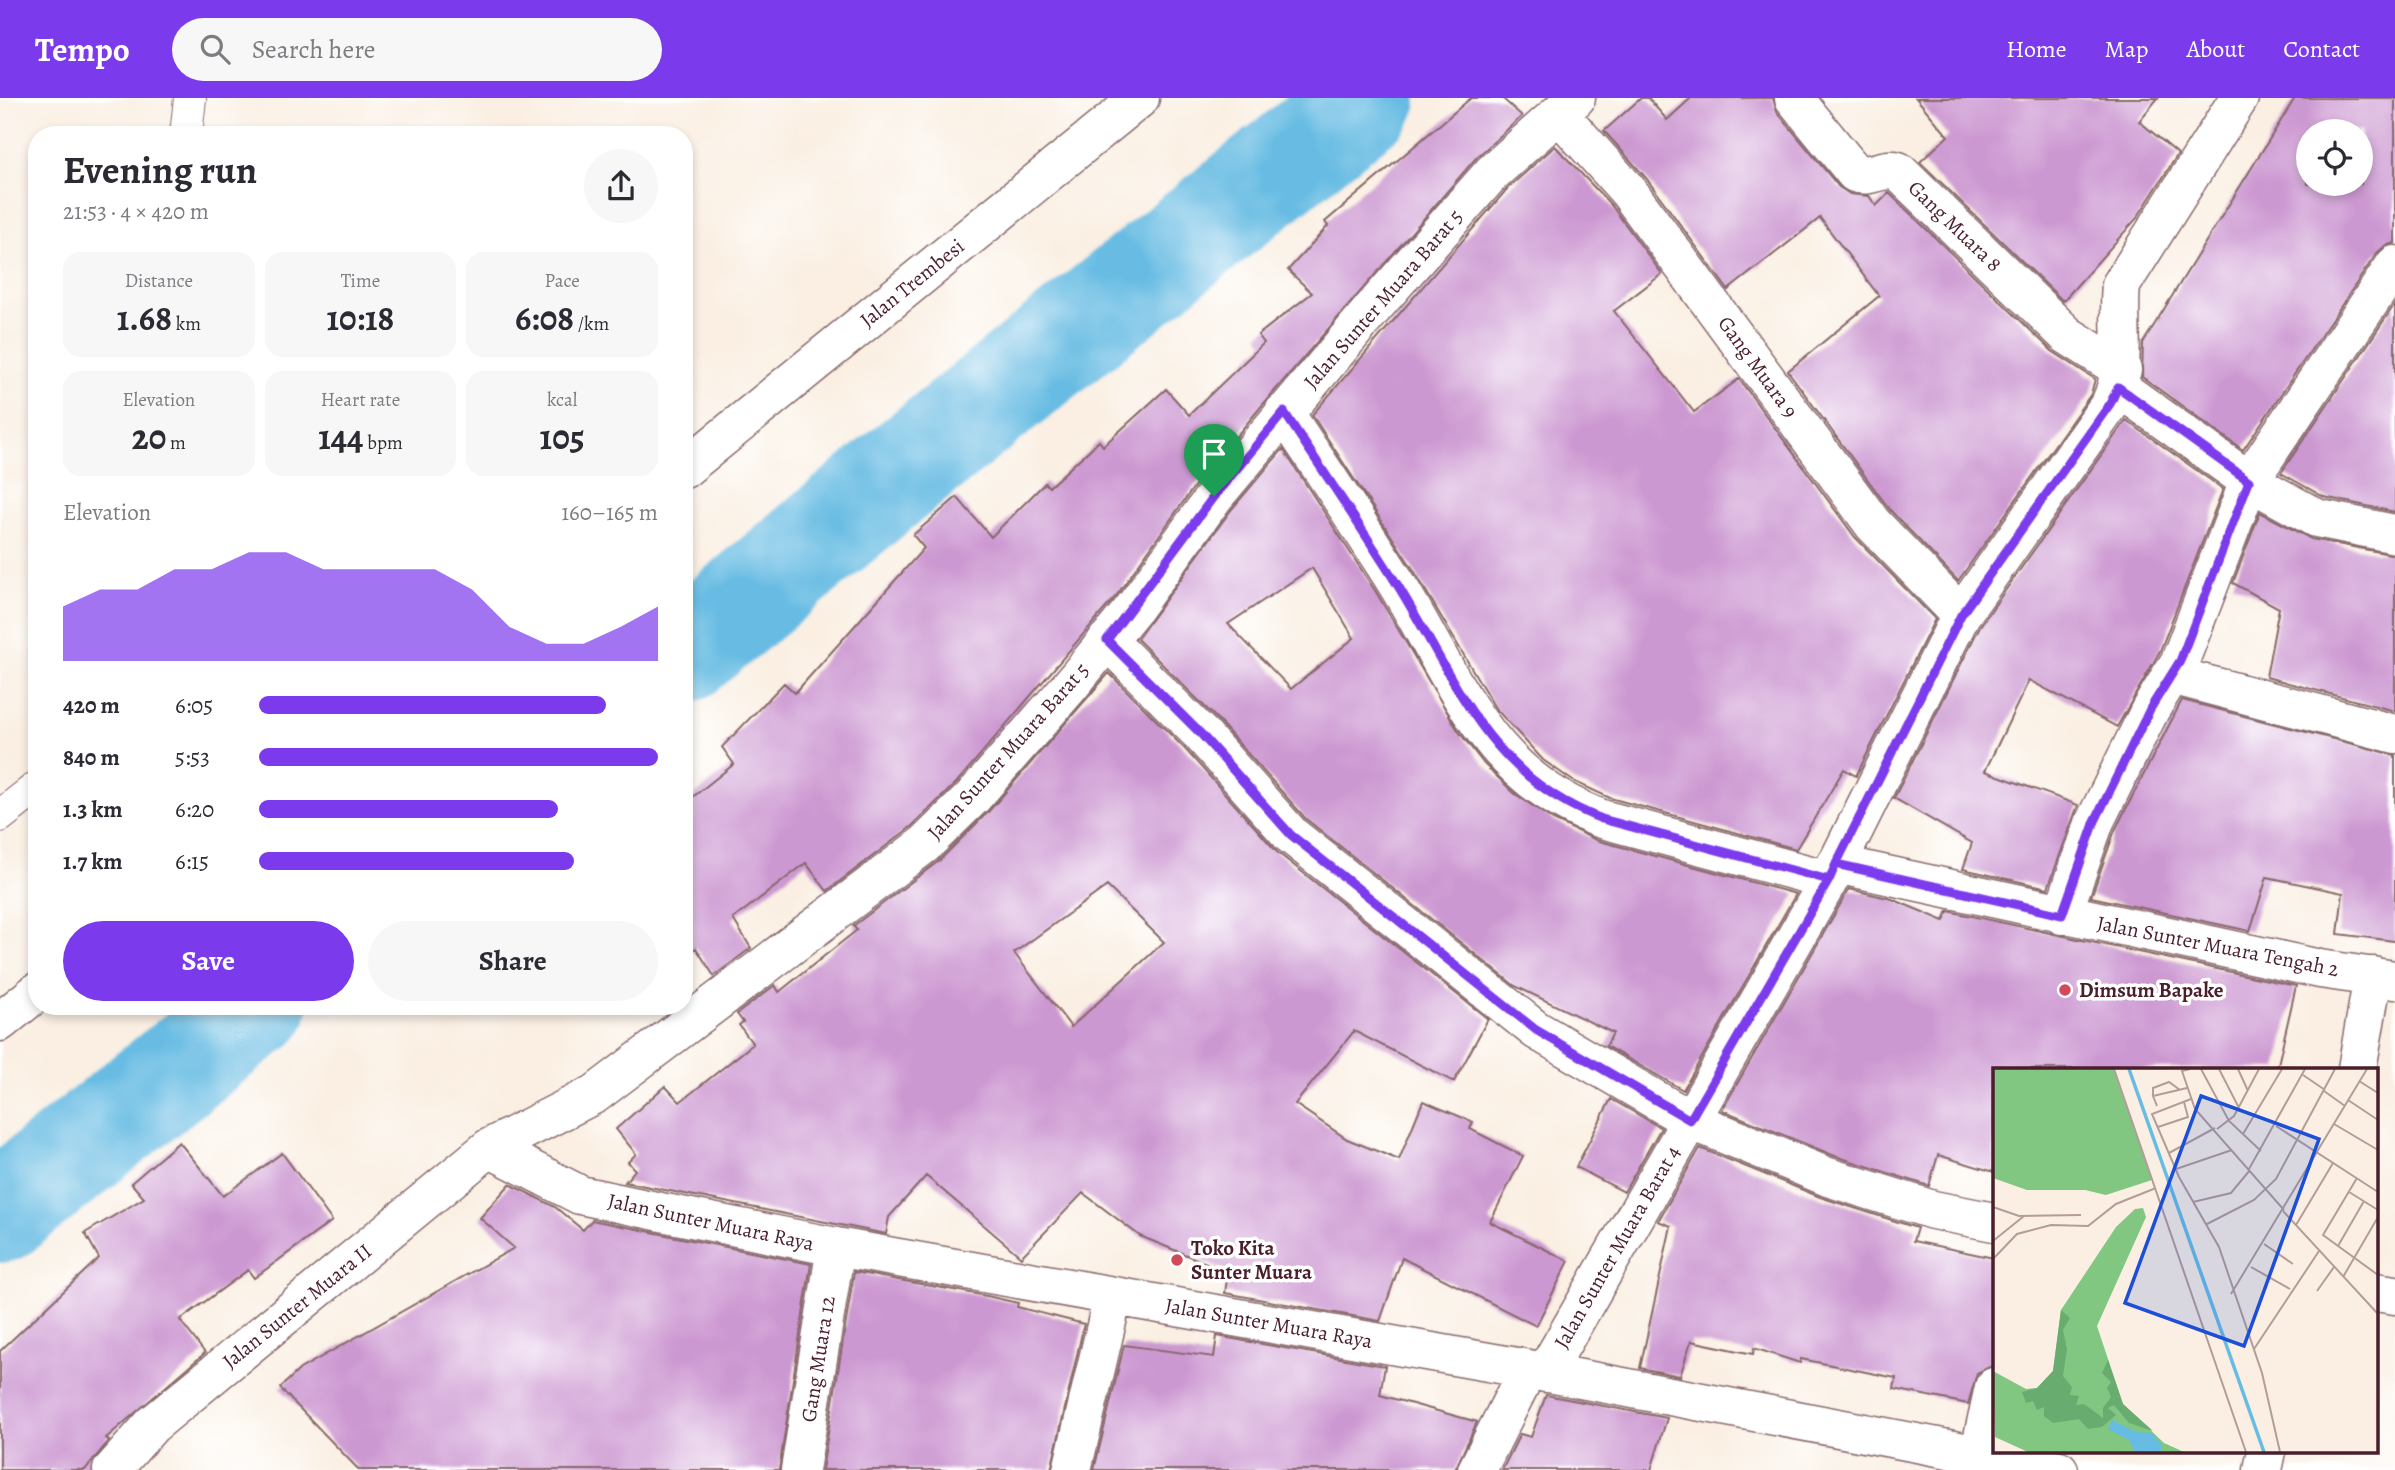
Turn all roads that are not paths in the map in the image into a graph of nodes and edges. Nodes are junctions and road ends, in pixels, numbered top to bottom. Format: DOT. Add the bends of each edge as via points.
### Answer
graph roads {
  1 [pos="190,98"];
  2 [pos="1140,98"];
  3 [pos="1794,98"];
  4 [pos="2239,98"];
  5 [pos="1568,106"];
  6 [pos="187,126"];
  7 [pos="2395,265"];
  8 [pos="2120,378"];
  9 [pos="1284,412"];
  10 [pos="693,462"];
  11 [pos="2249,481"];
  12 [pos="2395,534"];
  13 [pos="1961,615"];
  14 [pos="1107,640"];
  15 [pos="2171,675"];
  16 [pos="2395,734"];
  17 [pos="28,794"];
  18 [pos="0,816"];
  19 [pos="1832,872"];
  20 [pos="2062,915"];
  21 [pos="2384,978"];
  22 [pos="28,999"];
  23 [pos="0,1022"];
  24 [pos="2357,1068"];
  25 [pos="1690,1120"];
  26 [pos="489,1148"];
  27 [pos="1993,1222"];
  28 [pos="836,1247"];
  29 [pos="1113,1296"];
  30 [pos="1536,1371"];
  31 [pos="1993,1392"];
  32 [pos="2267,1452"];
  33 [pos="1979,1455"];
  34 [pos="112,1470"];
  35 [pos="800,1470"];
  36 [pos="1072,1470"];
  37 [pos="1477,1470"];
  38 [pos="2059,1470"];
  39 [pos="2263,1470"];
  1 -- 6 [label="lane"];
  2 -- 10 [label="street, Jalan Trembesi"];
  3 -- 8 [label="street, Gang Muara 8" via="1855,173 1898,171 2067,335"];
  4 -- 8 [label="street" via="2121,285"];
  5 -- 9 [label="street, Jalan Sunter Muara Barat 5" via="1492,173"];
  5 -- 13 [label="street, Gang Muara 9" via="1873,524"];
  7 -- 11 [label="street"];
  8 -- 11 [label="street"];
  8 -- 13 [label="street, Jalan Sunter Muara Barat 4" via="2110,404"];
  9 -- 14 [label="street, Jalan Sunter Muara Barat 5" via="1214,496"];
  9 -- 19 [label="street, Jalan Sunter Muara Tengah 2" via="1395,582 1484,733 1514,767 1580,811 1602,819"];
  11 -- 12 [label="street" via="2316,518"];
  11 -- 15 [label="street"];
  13 -- 19 [label="street, Jalan Sunter Muara Barat 4"];
  14 -- 25 [label="street" via="1201,734 1291,835 1536,1030"];
  14 -- 26 [label="street, Jalan Sunter Muara Barat 5" via="973,797 925,844 595,1094"];
  15 -- 16 [label="street"];
  15 -- 20 [label="street" via="2095,821"];
  17 -- 18 [label="lane"];
  19 -- 20 [label="street, Jalan Sunter Muara Tengah 2"];
  19 -- 25 [label="street, Jalan Sunter Muara Barat 4"];
  20 -- 21 [label="street, Jalan Sunter Muara Tengah 2"];
  21 -- 24 [label="street"];
  22 -- 23 [label="street"];
  25 -- 27 [label="street" via="1828,1177 1933,1210"];
  25 -- 30 [label="street, Jalan Sunter Muara Barat 4"];
  26 -- 28 [label="street, Jalan Sunter Muara Raya" via="580,1195"];
  26 -- 34 [label="street, Jalan Sunter Muara II" via="152,1425"];
  28 -- 29 [label="street, Jalan Sunter Muara Raya"];
  28 -- 35 [label="street, Gang Muara 12"];
  29 -- 30 [label="street, Jalan Sunter Muara Raya"];
  29 -- 36 [label="street"];
  30 -- 33 [label="street, Jalan Sunter Muara Raya"];
  30 -- 37 [label="street, Jalan Sunter Muara Barat 4"];
  31 -- 33 [label="street"];
  32 -- 39 [label="street"];
  33 -- 38 [label="street, Jalan Sunter Muara Raya"];
}
